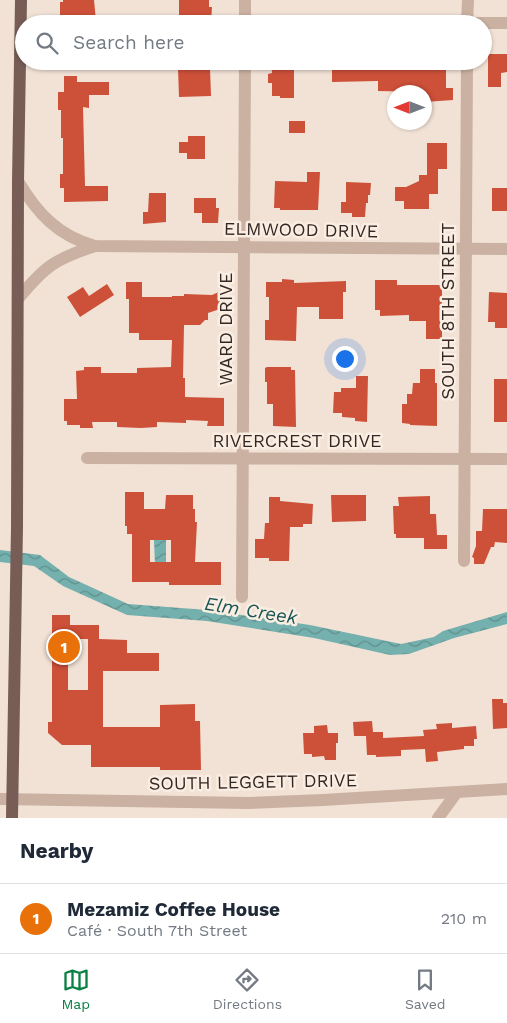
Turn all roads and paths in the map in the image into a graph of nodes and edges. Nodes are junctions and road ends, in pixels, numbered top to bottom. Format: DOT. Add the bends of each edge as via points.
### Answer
graph roads {
  1 [pos="21,0"];
  2 [pos="245,0"];
  3 [pos="468,0"];
  4 [pos="21,15"];
  5 [pos="245,15"];
  6 [pos="468,15"];
  7 [pos="492,23"];
  8 [pos="507,23"];
  9 [pos="20,70"];
  10 [pos="245,70"];
  11 [pos="467,70"];
  12 [pos="18,181"];
  13 [pos="95,246"];
  14 [pos="244,246"];
  15 [pos="466,249"];
  16 [pos="507,249"];
  17 [pos="18,299"];
  18 [pos="87,458"];
  19 [pos="243,458"];
  20 [pos="464,458"];
  21 [pos="507,459"];
  22 [pos="464,561"];
  23 [pos="242,598"];
  24 [pos="507,789"];
  25 [pos="457,792"];
  26 [pos="6,799"];
  27 [pos="12,818"];
  28 [pos="438,818"];
  1 -- 4 [label="main road"];
  2 -- 5 [label="street"];
  3 -- 6 [label="street"];
  7 -- 8 [label="street"];
  9 -- 12 [label="main road"];
  10 -- 14 [label="street, WARD DRIVE"];
  11 -- 15 [label="street, SOUTH 8TH STREET"];
  12 -- 13 [label="street, ELMWOOD DRIVE" via="30,202 53,225"];
  12 -- 17 [label="main road"];
  13 -- 14 [label="street, ELMWOOD DRIVE"];
  13 -- 17 [label="street, ELMWOOD DRIVE" via="52,263"];
  14 -- 15 [label="street, ELMWOOD DRIVE"];
  14 -- 19 [label="street, WARD DRIVE"];
  15 -- 16 [label="street, ELMWOOD DRIVE"];
  15 -- 20 [label="street, SOUTH 8TH STREET"];
  17 -- 26 [label="main road" via="16,600"];
  18 -- 19 [label="street, RIVERCREST DRIVE"];
  19 -- 20 [label="street, RIVERCREST DRIVE"];
  19 -- 23 [label="street, WARD DRIVE"];
  20 -- 21 [label="street, RIVERCREST DRIVE"];
  20 -- 22 [label="street, SOUTH 8TH STREET"];
  24 -- 25 [label="street, SOUTH LEGGETT DRIVE"];
  25 -- 26 [label="street, SOUTH LEGGETT DRIVE" via="248,803"];
  25 -- 28 [label="street"];
  26 -- 27 [label="main road"];
}
